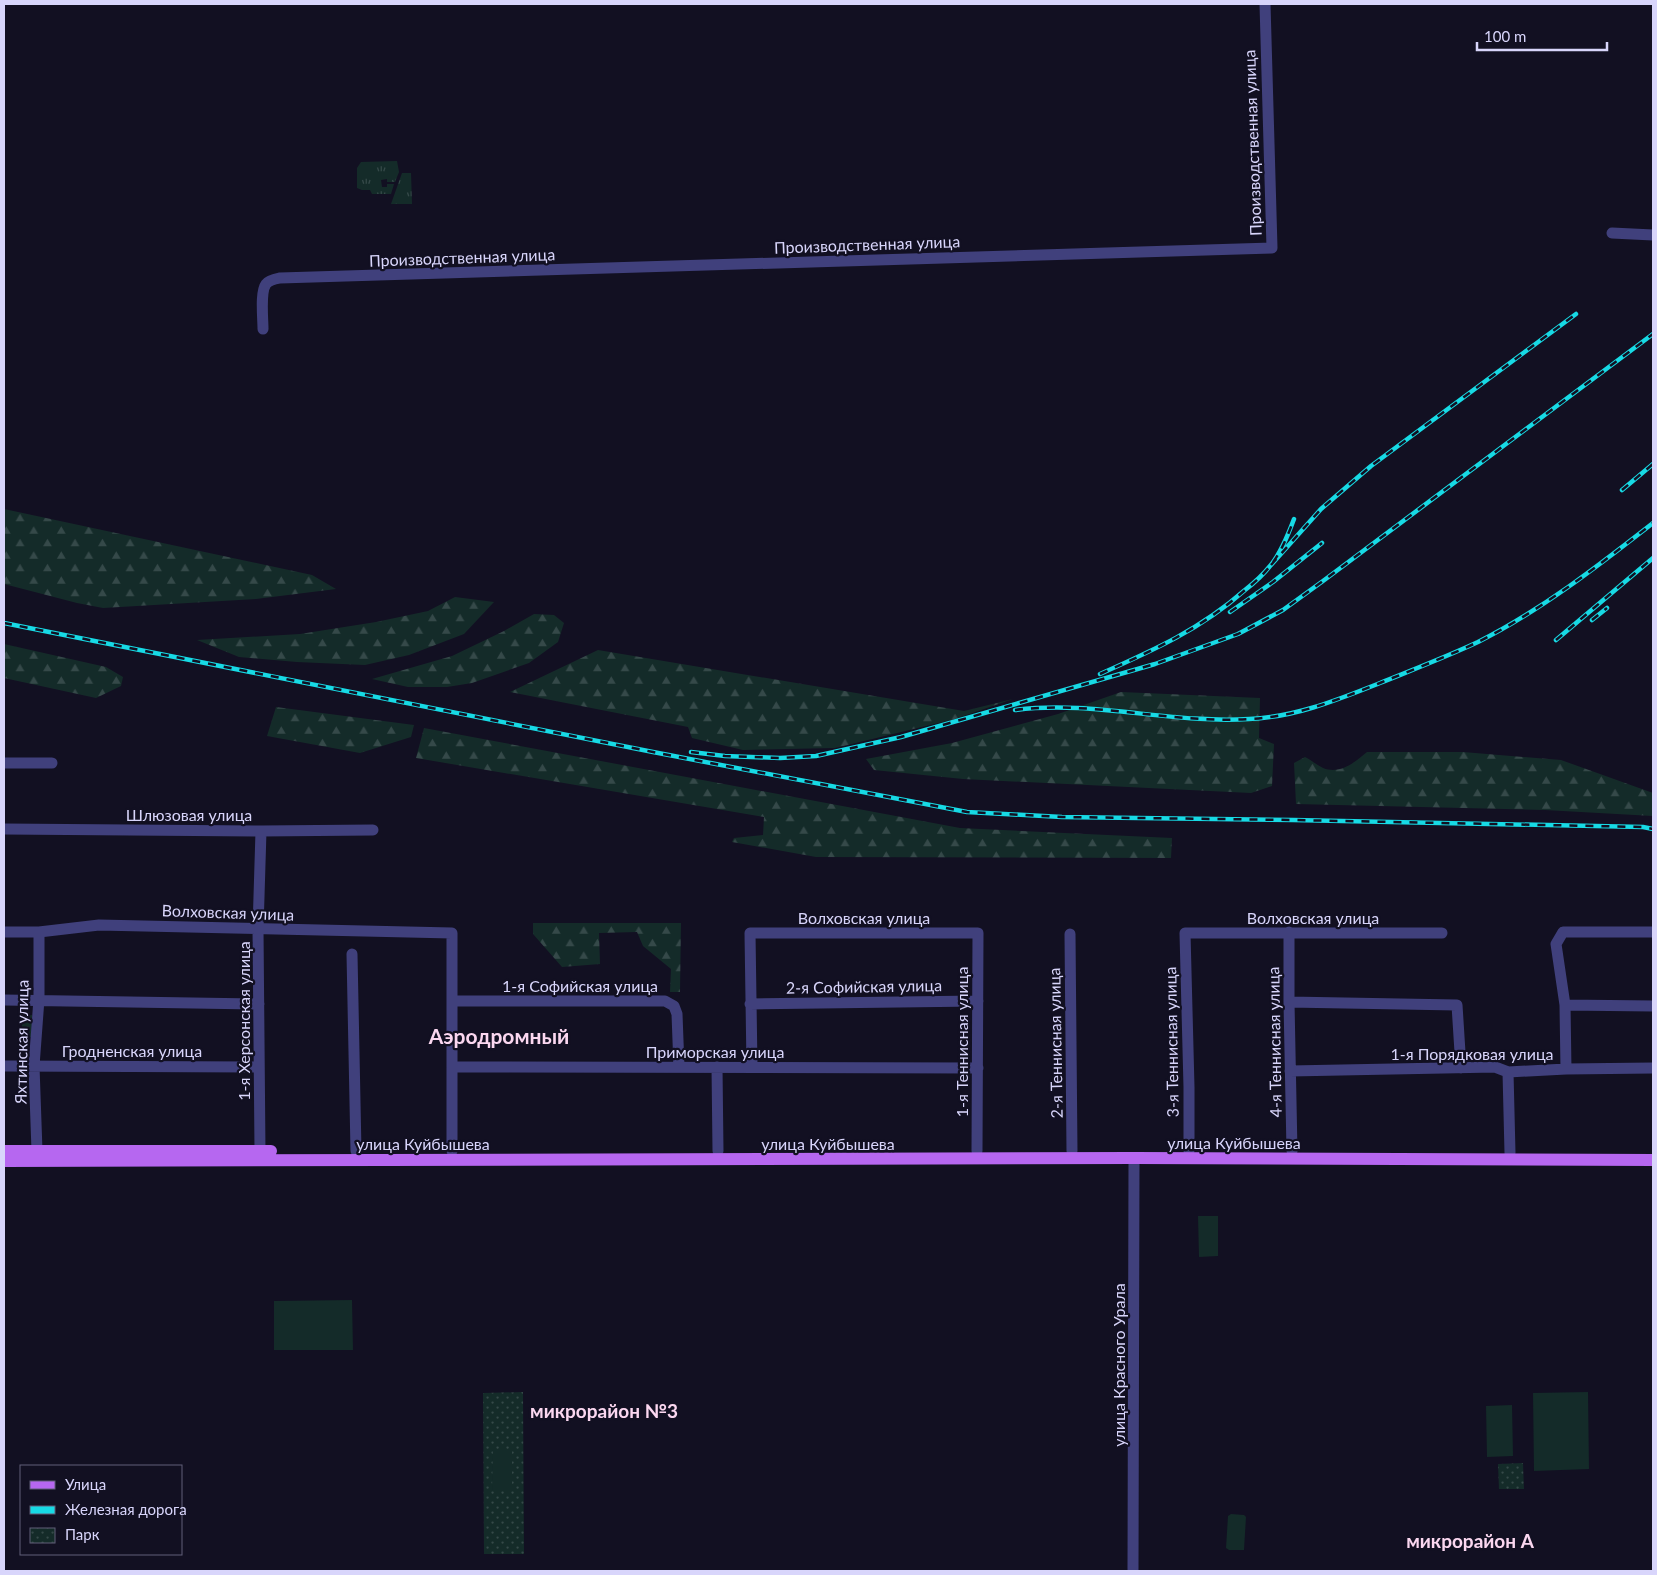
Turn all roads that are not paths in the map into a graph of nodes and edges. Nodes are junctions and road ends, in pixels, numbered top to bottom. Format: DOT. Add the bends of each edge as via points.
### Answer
graph roads {
  1 [pos="1265,4"];
  2 [pos="1612,233"];
  3 [pos="1653,235"];
  4 [pos="263,329"];
  5 [pos="4,762"];
  6 [pos="52,763"];
  7 [pos="4,829"];
  8 [pos="373,830"];
  9 [pos="261,831"];
  10 [pos="258,929"];
  11 [pos="4,932"];
  12 [pos="39,932"];
  13 [pos="1289,932"];
  14 [pos="1653,932"];
  15 [pos="978,933"];
  16 [pos="1185,933"];
  17 [pos="1442,933"];
  18 [pos="1070,934"];
  19 [pos="352,954"];
  20 [pos="4,1000"];
  21 [pos="39,1000"];
  22 [pos="452,1001"];
  23 [pos="978,1001"];
  24 [pos="1289,1002"];
  25 [pos="259,1004"];
  26 [pos="750,1004"];
  27 [pos="1565,1005"];
  28 [pos="1653,1006"];
  29 [pos="4,1066"];
  30 [pos="34,1066"];
  31 [pos="259,1067"];
  32 [pos="452,1067"];
  33 [pos="679,1068"];
  34 [pos="717,1068"];
  35 [pos="752,1068"];
  36 [pos="978,1068"];
  37 [pos="1461,1068"];
  38 [pos="1653,1068"];
  39 [pos="1566,1070"];
  40 [pos="1290,1071"];
  41 [pos="1508,1072"];
  42 [pos="4,1151"];
  43 [pos="1072,1151"];
  44 [pos="1189,1151"];
  45 [pos="1653,1152"];
  46 [pos="451,1155"];
  47 [pos="718,1155"];
  48 [pos="978,1155"];
  49 [pos="1134,1155"];
  50 [pos="1292,1155"];
  51 [pos="37,1156"];
  52 [pos="260,1156"];
  53 [pos="356,1156"];
  54 [pos="1510,1156"];
  55 [pos="1653,1160"];
  56 [pos="4,1161"];
  57 [pos="1133,1571"];
  1 -- 4 [label="street, Производственная улица" via="1272,248 280,278 265,285"];
  2 -- 3 [label="street"];
  5 -- 6 [label="street"];
  7 -- 9 [label="street, Шлюзовая улица"];
  8 -- 9 [label="street, Шлюзовая улица"];
  9 -- 10 [label="street, 1-я Херсонская улица"];
  10 -- 12 [label="street, Волховская улица" via="99,925"];
  10 -- 22 [label="street, Волховская улица" via="452,933"];
  10 -- 25 [label="street, 1-я Херсонская улица"];
  11 -- 12 [label="street, Волховская улица"];
  12 -- 21 [label="street, Яхтинская улица"];
  13 -- 16 [label="street, Волховская улица"];
  13 -- 17 [label="street, Волховская улица"];
  13 -- 24 [label="street, 4-я Теннисная улица"];
  14 -- 27 [label="street" via="1563,932 1556,944"];
  15 -- 23 [label="street, 1-я Теннисная улица"];
  15 -- 26 [label="street, Волховская улица" via="750,933"];
  16 -- 44 [label="street, 3-я Теннисная улица"];
  18 -- 43 [label="street, 2-я Теннисная улица"];
  19 -- 53 [label="street"];
  20 -- 21 [label="street"];
  21 -- 25 [label="street"];
  21 -- 30 [label="street, Яхтинская улица"];
  22 -- 32 [label="street"];
  22 -- 33 [label="street, 1-я Софийская улица" via="665,1001 674,1006 677,1014"];
  23 -- 26 [label="street, 2-я Софийская улица"];
  23 -- 36 [label="street, 1-я Теннисная улица"];
  24 -- 37 [label="street" via="1457,1005"];
  24 -- 40 [label="street, 4-я Теннисная улица"];
  25 -- 31 [label="street, 1-я Херсонская улица"];
  26 -- 35 [label="street"];
  27 -- 28 [label="street"];
  27 -- 39 [label="street"];
  29 -- 30 [label="street, Гродненская улица"];
  30 -- 31 [label="street, Гродненская улица"];
  30 -- 51 [label="street, Яхтинская улица"];
  31 -- 52 [label="street, 1-я Херсонская улица"];
  32 -- 33 [label="street, Приморская улица"];
  32 -- 46 [label="street"];
  33 -- 34 [label="street, Приморская улица"];
  34 -- 35 [label="street, Приморская улица"];
  34 -- 47 [label="street"];
  35 -- 36 [label="street, Приморская улица"];
  36 -- 48 [label="street, 1-я Теннисная улица"];
  37 -- 40 [label="street, 1-я Порядковая улица"];
  37 -- 41 [label="street, 1-я Порядковая улица" via="1495,1067"];
  38 -- 39 [label="street, 1-я Порядковая улица"];
  39 -- 41 [label="street, 1-я Порядковая улица"];
  40 -- 50 [label="street, 4-я Теннисная улица"];
  41 -- 54 [label="street"];
  42 -- 51 [label="main road, улица Куйбышева"];
  43 -- 48 [label="main road, улица Куйбышева"];
  43 -- 49 [label="main road, улица Куйбышева"];
  44 -- 49 [label="main road, улица Куйбышева"];
  44 -- 50 [label="main road, улица Куйбышева"];
  45 -- 54 [label="main road, улица Куйбышева"];
  46 -- 47 [label="main road, улица Куйбышева"];
  46 -- 53 [label="main road, улица Куйбышева"];
  47 -- 48 [label="main road, улица Куйбышева"];
  48 -- 49 [label="main road, улица Куйбышева"];
  49 -- 50 [label="main road, улица Куйбышева"];
  49 -- 57 [label="street, улица Красного Урала"];
  50 -- 54 [label="main road, улица Куйбышева"];
  51 -- 52 [label="main road, улица Куйбышева"];
  51 -- 56 [label="main road, улица Куйбышева"];
  52 -- 53 [label="main road, улица Куйбышева"];
  54 -- 55 [label="main road, улица Куйбышева"];
}
